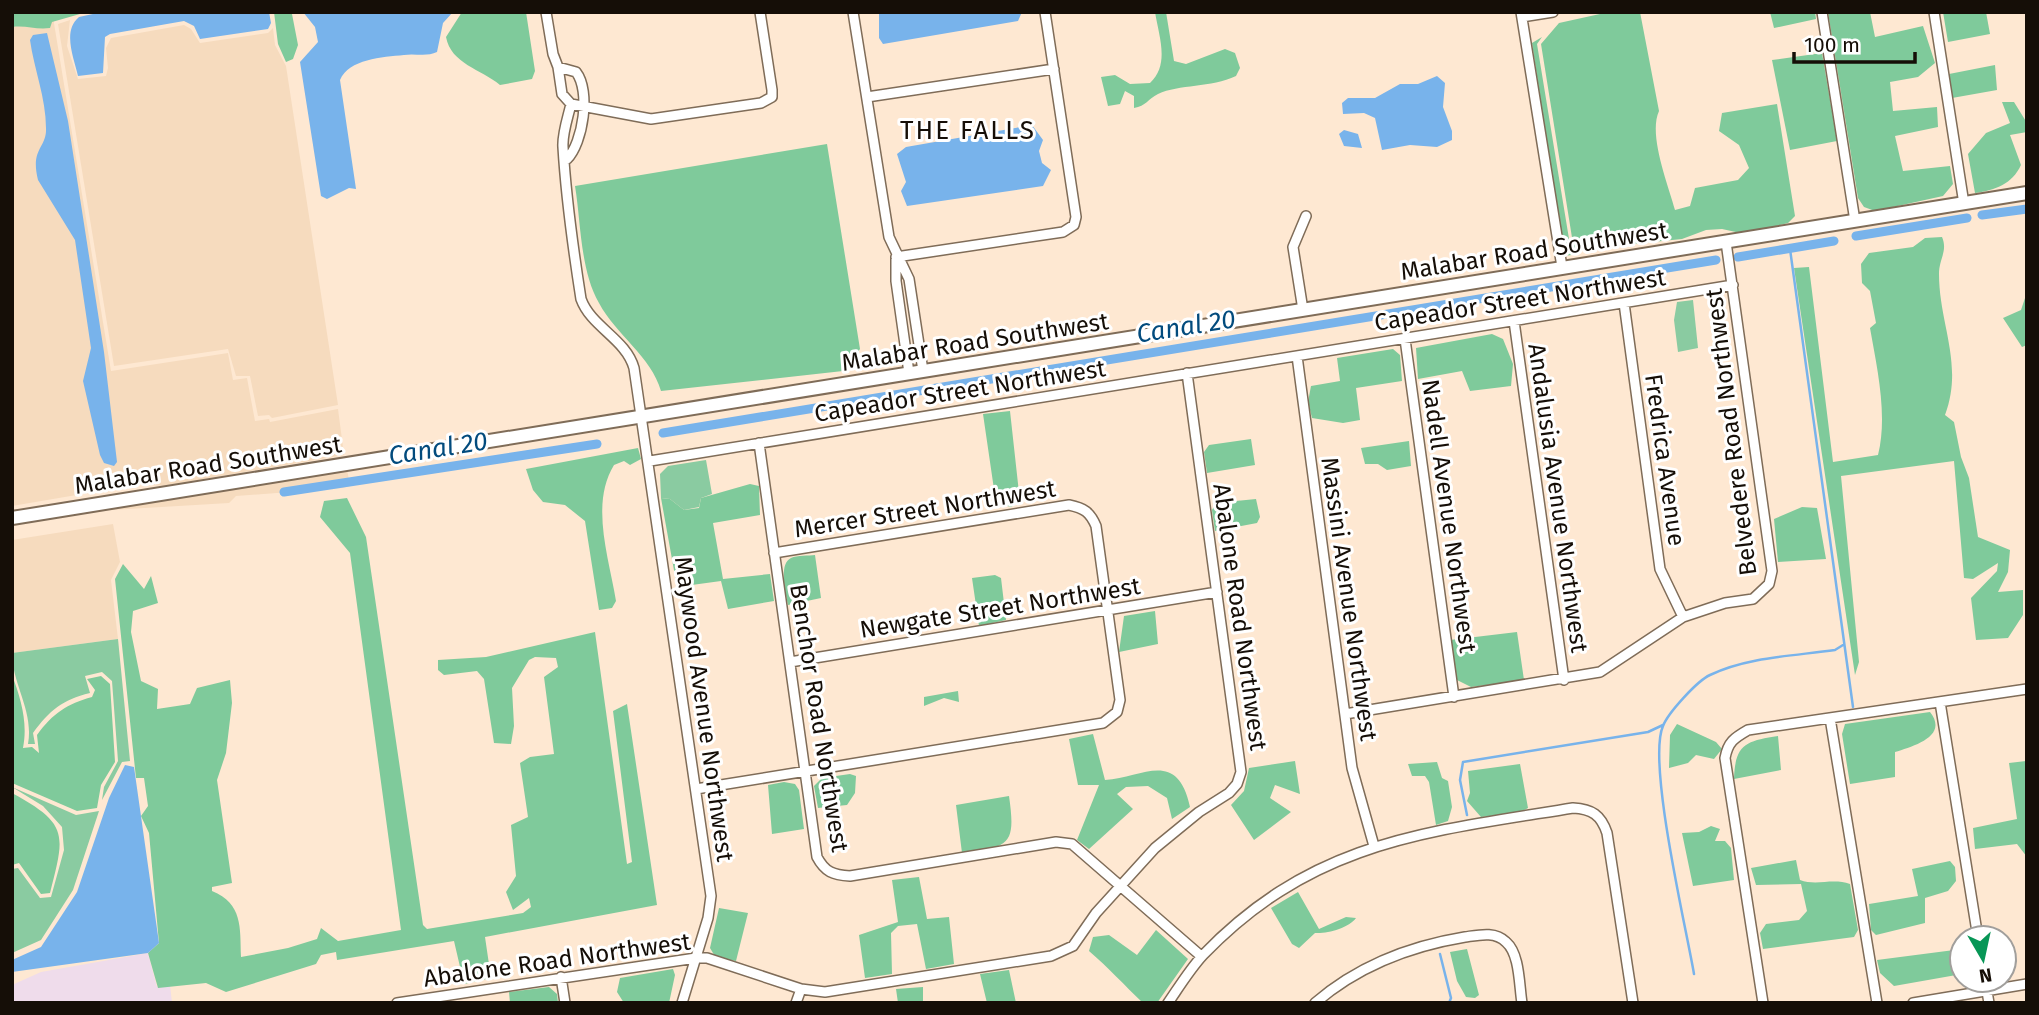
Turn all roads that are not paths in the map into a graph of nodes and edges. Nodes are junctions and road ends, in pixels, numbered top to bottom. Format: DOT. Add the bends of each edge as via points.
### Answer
graph roads {
  1 [pos="546,12"];
  2 [pos="760,12"];
  3 [pos="853,12"];
  4 [pos="1045,12"];
  5 [pos="1553,12"];
  6 [pos="1822,12"];
  7 [pos="1934,12"];
  8 [pos="1522,15"];
  9 [pos="558,67"];
  10 [pos="1054,69"];
  11 [pos="867,97"];
  12 [pos="571,104"];
  13 [pos="584,106"];
  14 [pos="566,159"];
  15 [pos="2027,193"];
  16 [pos="1964,204"];
  17 [pos="1306,216"];
  18 [pos="1855,221"];
  19 [pos="1726,242"];
  20 [pos="897,257"];
  21 [pos="1562,267"];
  22 [pos="1733,285"];
  23 [pos="1623,303"];
  24 [pos="1303,310"];
  25 [pos="1514,321"];
  26 [pos="1405,339"];
  27 [pos="1297,356"];
  28 [pos="923,371"];
  29 [pos="909,373"];
  30 [pos="1187,373"];
  31 [pos="642,417"];
  32 [pos="760,443"];
  33 [pos="650,461"];
  34 [pos="12,518"];
  35 [pos="774,553"];
  36 [pos="1217,592"];
  37 [pos="1107,610"];
  38 [pos="1684,617"];
  39 [pos="790,662"];
  40 [pos="1564,680"];
  41 [pos="2027,689"];
  42 [pos="1454,697"];
  43 [pos="1940,702"];
  44 [pos="1345,714"];
  45 [pos="1830,718"];
  46 [pos="805,771"];
  47 [pos="696,789"];
  48 [pos="1374,846"];
  49 [pos="1120,885"];
  50 [pos="1976,924"];
  51 [pos="1201,957"];
  52 [pos="696,958"];
  53 [pos="561,977"];
  54 [pos="801,989"];
  55 [pos="1968,994"];
  56 [pos="453,998"];
  57 [pos="397,1003"];
  58 [pos="565,1003"];
  59 [pos="682,1003"];
  60 [pos="796,1003"];
  61 [pos="1168,1003"];
  62 [pos="1315,1003"];
  63 [pos="1522,1003"];
  64 [pos="1633,1003"];
  65 [pos="1763,1003"];
  66 [pos="1877,1003"];
  67 [pos="1913,1003"];
  1 -- 9 [label="street"];
  2 -- 13 [label="street" via="772,90 768,101 651,119"];
  3 -- 11 [label="street"];
  4 -- 10 [label="street"];
  5 -- 8 [label="street"];
  6 -- 18 [label="street"];
  7 -- 16 [label="street"];
  8 -- 21 [label="street"];
  9 -- 12 [label="street" via="562,94"];
  9 -- 13 [label="street" via="581,78"];
  10 -- 11 [label="street"];
  10 -- 20 [label="street" via="1074,225 1063,232"];
  11 -- 20 [label="street" via="889,237"];
  12 -- 13 [label="street"];
  12 -- 14 [label="street, Maywood Avenue Northwest" via="563,147"];
  13 -- 14 [label="street" via="575,149"];
  14 -- 31 [label="street, Maywood Avenue Northwest" via="564,188 581,299 631,356"];
  15 -- 16 [label="main road, Malabar Road Southwest"];
  16 -- 18 [label="main road, Malabar Road Southwest"];
  17 -- 24 [label="street" via="1293,247"];
  18 -- 19 [label="main road, Malabar Road Southwest"];
  19 -- 21 [label="main road, Malabar Road Southwest"];
  19 -- 22 [label="street, Belvedere Road Northwest"];
  20 -- 28 [label="street" via="909,279"];
  20 -- 29 [label="street"];
  21 -- 24 [label="main road, Malabar Road Southwest"];
  22 -- 23 [label="street, Capeador Street Northwest"];
  22 -- 38 [label="street, Belvedere Road Northwest" via="1772,571 1769,584 1753,599"];
  23 -- 25 [label="street, Capeador Street Northwest"];
  23 -- 38 [label="street, Fredrica Avenue" via="1660,569"];
  24 -- 28 [label="main road, Malabar Road Southwest"];
  25 -- 26 [label="street, Capeador Street Northwest"];
  25 -- 40 [label="street, Andalusia Avenue Northwest"];
  26 -- 27 [label="street, Capeador Street Northwest"];
  26 -- 42 [label="street, Nadell Avenue Northwest"];
  27 -- 30 [label="street, Capeador Street Northwest"];
  27 -- 44 [label="street, Massini Avenue Northwest"];
  28 -- 29 [label="main road, Malabar Road Southwest"];
  29 -- 31 [label="main road, Malabar Road Southwest"];
  30 -- 32 [label="street, Capeador Street Northwest"];
  30 -- 36 [label="street, Abalone Road Northwest"];
  31 -- 33 [label="street, Maywood Avenue Northwest"];
  31 -- 34 [label="main road, Malabar Road Southwest"];
  32 -- 33 [label="street, Capeador Street Northwest"];
  32 -- 35 [label="street, Benchor Road Northwest"];
  33 -- 47 [label="street, Maywood Avenue Northwest"];
  35 -- 37 [label="street, Mercer Street Northwest" via="1069,505 1091,514 1096,526"];
  35 -- 39 [label="street, Benchor Road Northwest"];
  36 -- 37 [label="street, Newgate Street Northwest"];
  36 -- 49 [label="street, Abalone Road Northwest" via="1241,772 1229,793 1155,848"];
  37 -- 39 [label="street, Newgate Street Northwest"];
  37 -- 46 [label="street" via="1120,700 1117,712 1103,723"];
  38 -- 40 [label="street, Belvedere Road Northwest" via="1600,672"];
  39 -- 46 [label="street, Benchor Road Northwest"];
  40 -- 42 [label="street, Belvedere Road Northwest"];
  41 -- 43 [label="street"];
  42 -- 44 [label="street, Belvedere Road Northwest"];
  43 -- 45 [label="street"];
  43 -- 50 [label="street"];
  44 -- 48 [label="street, Massini Avenue Northwest" via="1352,768"];
  45 -- 65 [label="street" via="1748,730 1727,747"];
  45 -- 66 [label="street"];
  46 -- 47 [label="street"];
  46 -- 49 [label="street, Benchor Road Northwest" via="817,857 823,868 835,875 854,876 1056,842 1085,852"];
  47 -- 52 [label="street, Maywood Avenue Northwest" via="711,896"];
  48 -- 51 [label="street" via="1304,876 1271,896"];
  48 -- 64 [label="street" via="1404,836 1573,808 1596,814 1607,833"];
  49 -- 51 [label="street, Benchor Road Northwest"];
  49 -- 54 [label="street, Abalone Road Northwest" via="1073,947 1063,952 825,992"];
  51 -- 61 [label="street"];
  52 -- 53 [label="street, Abalone Road Northwest"];
  52 -- 54 [label="street, Abalone Road Northwest"];
  52 -- 59 [label="street, Maywood Avenue Northwest"];
  53 -- 56 [label="street, Abalone Road Northwest"];
  53 -- 58 [label="street"];
  54 -- 60 [label="street"];
  55 -- 67 [label="street"];
  56 -- 57 [label="street, Abalone Road Northwest"];
  62 -- 63 [label="street" via="1364,969 1399,953 1484,934 1505,940 1516,961"];
}
